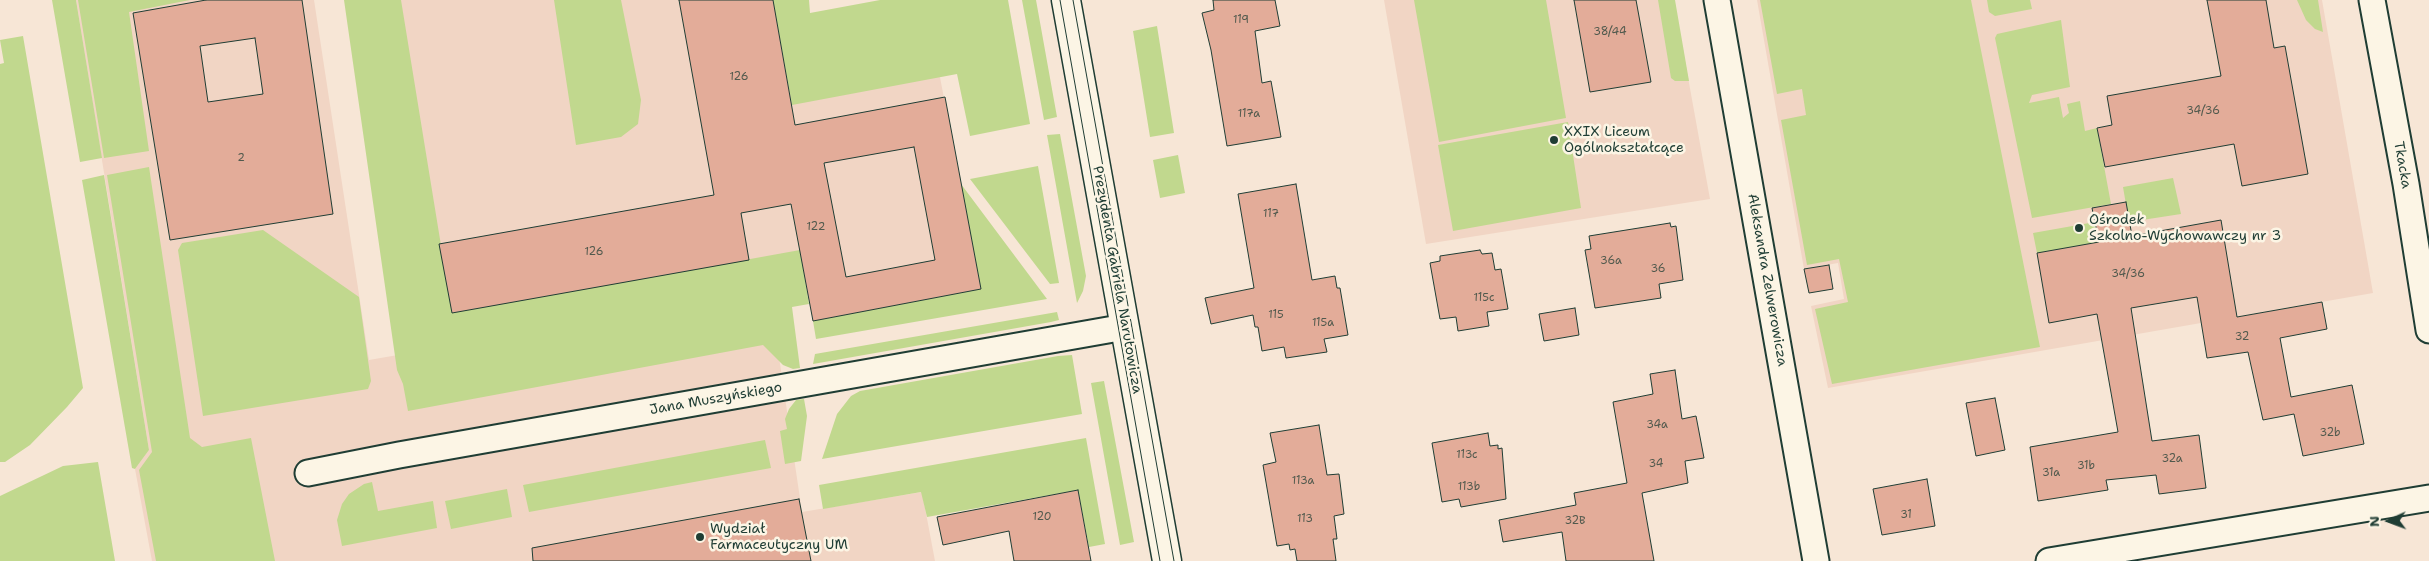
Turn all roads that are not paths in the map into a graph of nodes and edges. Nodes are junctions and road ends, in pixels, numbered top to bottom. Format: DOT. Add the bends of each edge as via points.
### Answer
graph roads {
  1 [pos="1066,0"];
  2 [pos="1717,0"];
  3 [pos="2372,0"];
  4 [pos="1125,328"];
  5 [pos="2429,330"];
  6 [pos="308,473"];
  7 [pos="2429,498"];
  8 [pos="1167,561"];
  9 [pos="1816,561"];
  10 [pos="2049,561"];
  1 -- 4 [label="street, Prezydenta Gabriela Narutowicza"];
  2 -- 9 [label="street, Aleksandra Zelwerowicza"];
  3 -- 5 [label="street, Tkacka"];
  4 -- 6 [label="street, Jana Muszyńskiego" via="399,454"];
  4 -- 8 [label="street, Prezydenta Gabriela Narutowicza"];
  7 -- 10 [label="street"];
}
